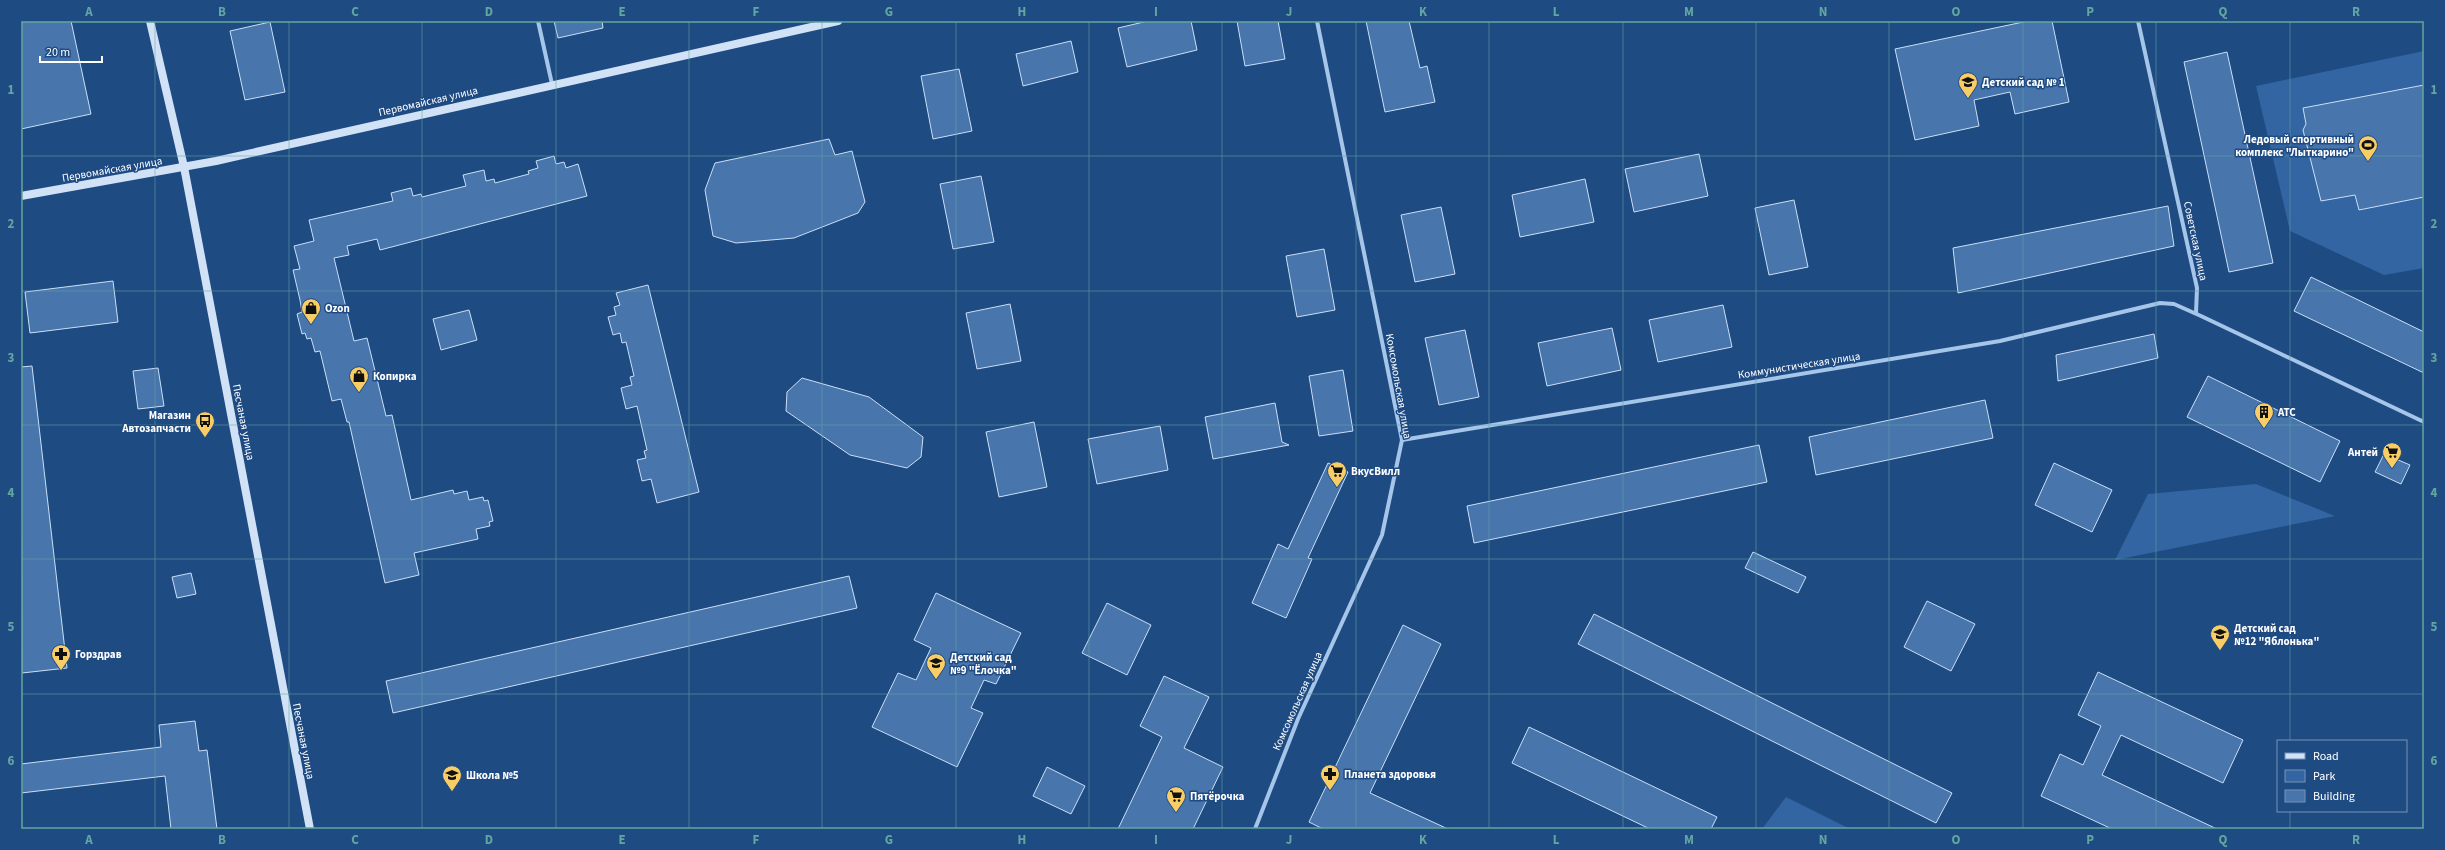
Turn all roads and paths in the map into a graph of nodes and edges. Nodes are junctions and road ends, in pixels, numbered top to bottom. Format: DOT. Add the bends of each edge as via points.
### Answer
graph roads {
  1 [pos="150,21"];
  2 [pos="538,21"];
  3 [pos="838,21"];
  4 [pos="1317,21"];
  5 [pos="2138,21"];
  6 [pos="552,84"];
  7 [pos="184,167"];
  8 [pos="21,196"];
  9 [pos="2196,313"];
  10 [pos="2424,422"];
  11 [pos="1402,440"];
  12 [pos="310,829"];
  13 [pos="1255,829"];
  1 -- 7 [label="street, Песчаная улица"];
  2 -- 6 [label="street"];
  3 -- 6 [label="street, Первомайская улица"];
  4 -- 11 [label="street, Комсомольская улица"];
  5 -- 9 [label="street, Советская улица" via="2197,288"];
  6 -- 7 [label="street, Первомайская улица"];
  7 -- 8 [label="street, Первомайская улица"];
  7 -- 12 [label="street, Песчаная улица"];
  9 -- 10 [label="street"];
  9 -- 11 [label="street, Коммунистическая улица" via="2174,304 2160,303 2000,341"];
  11 -- 13 [label="street, Комсомольская улица" via="1382,535 1298,719"];
}
